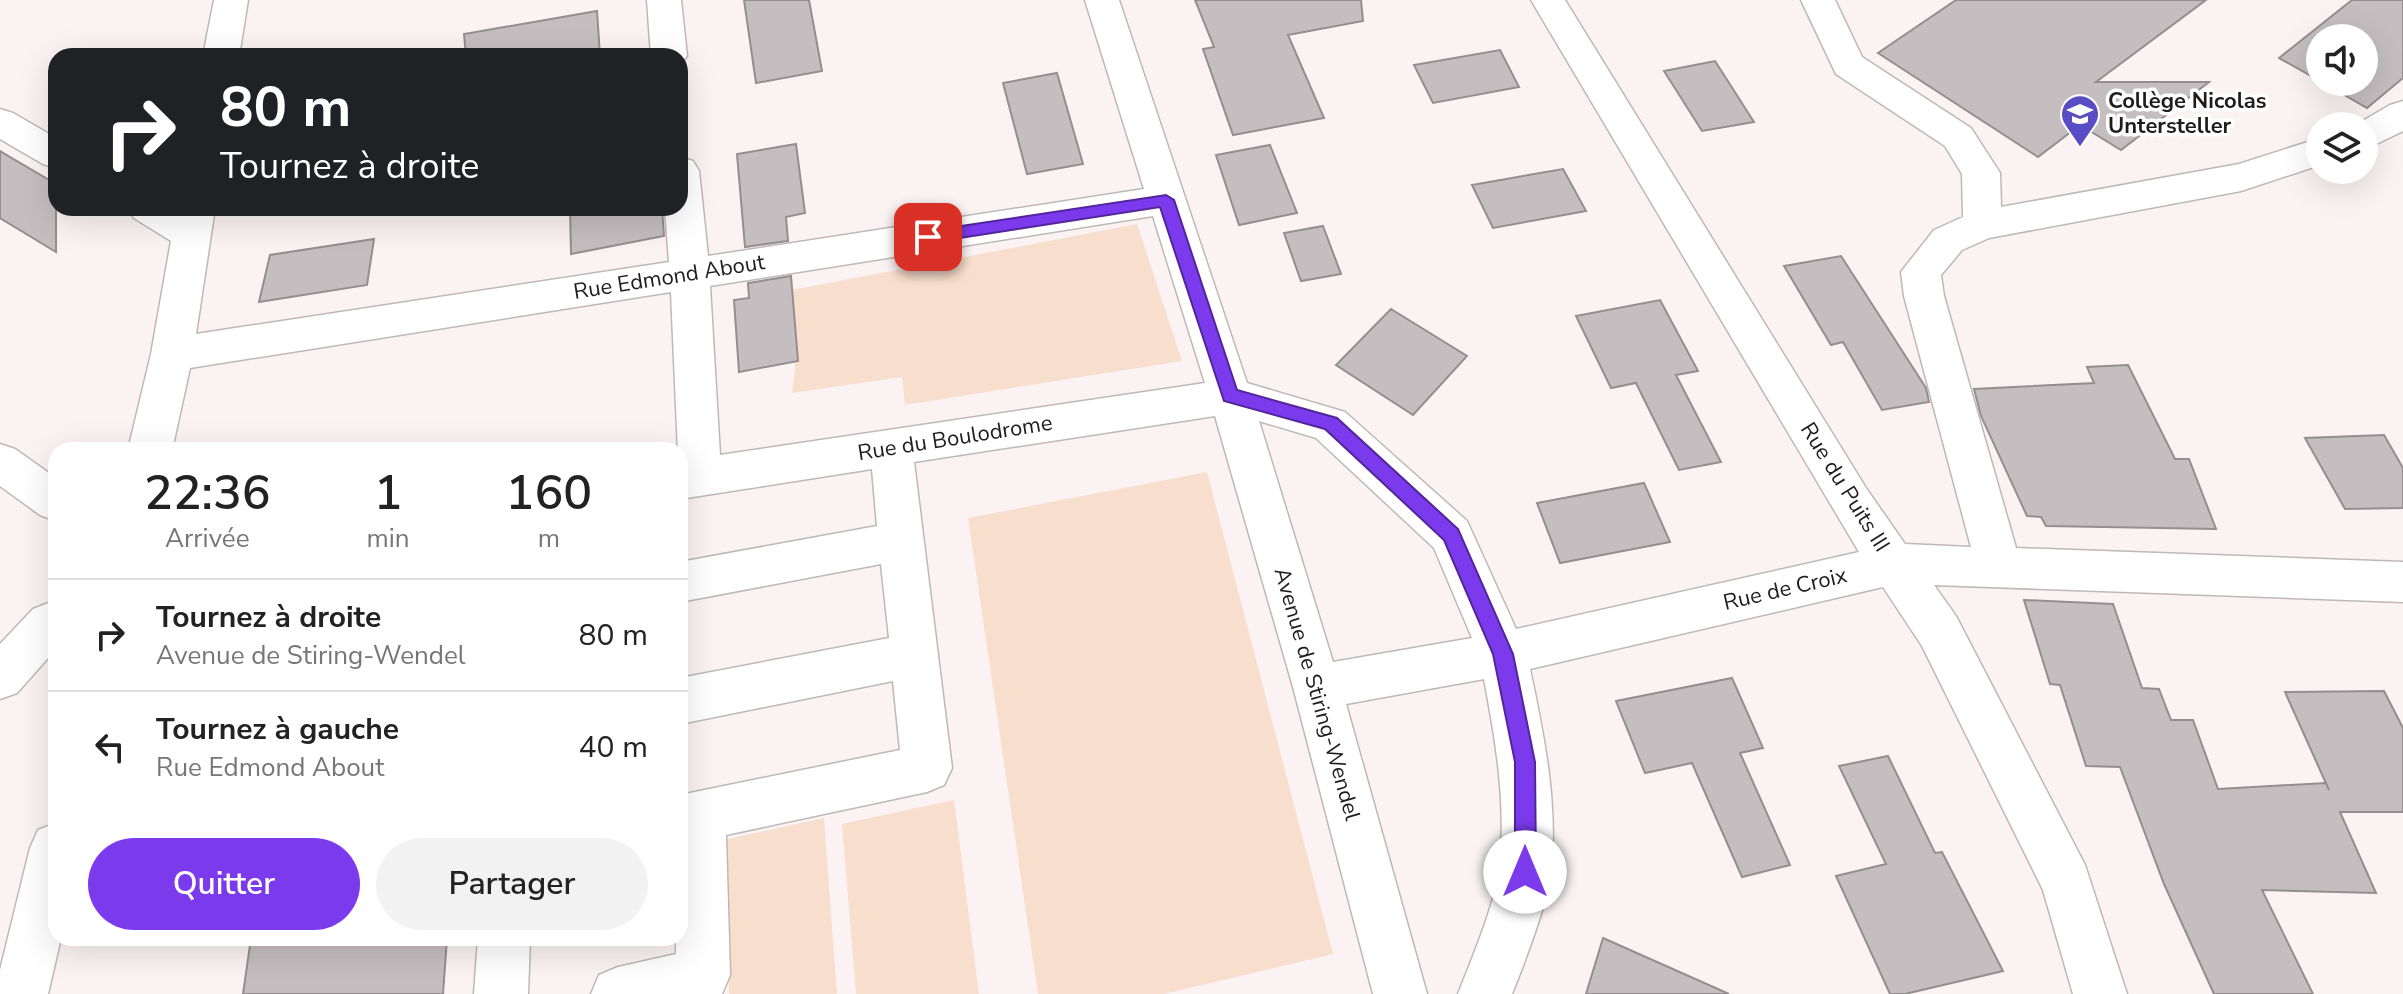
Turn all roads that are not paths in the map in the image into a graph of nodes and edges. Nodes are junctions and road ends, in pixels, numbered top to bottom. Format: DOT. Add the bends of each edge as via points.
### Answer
graph roads {
  1 [pos="231,0"];
  2 [pos="664,0"];
  3 [pos="1102,0"];
  4 [pos="1548,0"];
  5 [pos="1818,0"];
  6 [pos="222,48"];
  7 [pos="668,48"];
  8 [pos="2403,114"];
  9 [pos="0,122"];
  10 [pos="2378,129"];
  11 [pos="48,150"];
  12 [pos="2306,156"];
  13 [pos="1166,200"];
  14 [pos="684,216"];
  15 [pos="194,221"];
  16 [pos="1982,225"];
  17 [pos="690,273"];
  18 [pos="172,354"];
  19 [pos="1230,396"];
  20 [pos="152,442"];
  21 [pos="891,448"];
  22 [pos="0,462"];
  23 [pos="690,478"];
  24 [pos="48,496"];
  25 [pos="901,541"];
  26 [pos="1894,564"];
  27 [pos="1999,568"];
  28 [pos="688,581"];
  29 [pos="2403,582"];
  30 [pos="48,625"];
  31 [pos="1503,654"];
  32 [pos="914,655"];
  33 [pos="0,677"];
  34 [pos="1317,687"];
  35 [pos="688,699"];
  36 [pos="690,818"];
  37 [pos="48,872"];
  38 [pos="504,946"];
  39 [pos="18,964"];
  40 [pos="703,985"];
  41 [pos="501,994"];
  42 [pos="618,994"];
  43 [pos="1400,994"];
  44 [pos="1485,994"];
  45 [pos="2100,994"];
  1 -- 6 [label="street"];
  2 -- 7 [label="street"];
  3 -- 13 [label="street, Avenue de Stiring-Wendel"];
  4 -- 26 [label="street, Rue du Puits III" via="1850,501"];
  5 -- 16 [label="street" via="1848,65 1958,137 1981,173"];
  8 -- 10 [label="street"];
  9 -- 11 [label="street"];
  12 -- 16 [label="street" via="2241,177"];
  13 -- 17 [label="street, Rue Edmond About"];
  13 -- 19 [label="street, Avenue de Stiring-Wendel"];
  14 -- 17 [label="street"];
  15 -- 18 [label="street"];
  16 -- 27 [label="street" via="1948,240 1921,272"];
  17 -- 18 [label="street, Rue Edmond About"];
  17 -- 23 [label="street"];
  18 -- 20 [label="street"];
  19 -- 21 [label="street, Rue du Boulodrome"];
  19 -- 31 [label="street" via="1330,424 1451,535"];
  19 -- 34 [label="street, Avenue de Stiring-Wendel"];
  21 -- 23 [label="street, Rue du Boulodrome"];
  21 -- 25 [label="street"];
  22 -- 24 [label="street"];
  25 -- 28 [label="street"];
  25 -- 32 [label="street"];
  26 -- 27 [label="street, Rue de Croix"];
  26 -- 31 [label="street, Rue de Croix"];
  26 -- 45 [label="street, Rue du Puits III" via="1939,631 2067,883"];
  27 -- 29 [label="street, Rue de Croix"];
  30 -- 33 [label="street"];
  31 -- 34 [label="street, Rue de Croix"];
  31 -- 44 [label="street" via="1525,762 1525,872"];
  32 -- 35 [label="street"];
  32 -- 36 [label="street" via="927,768"];
  34 -- 43 [label="street, Avenue de Stiring-Wendel"];
  36 -- 40 [label="street"];
  37 -- 39 [label="street"];
  38 -- 41 [label="street"];
  40 -- 42 [label="street"];
}
